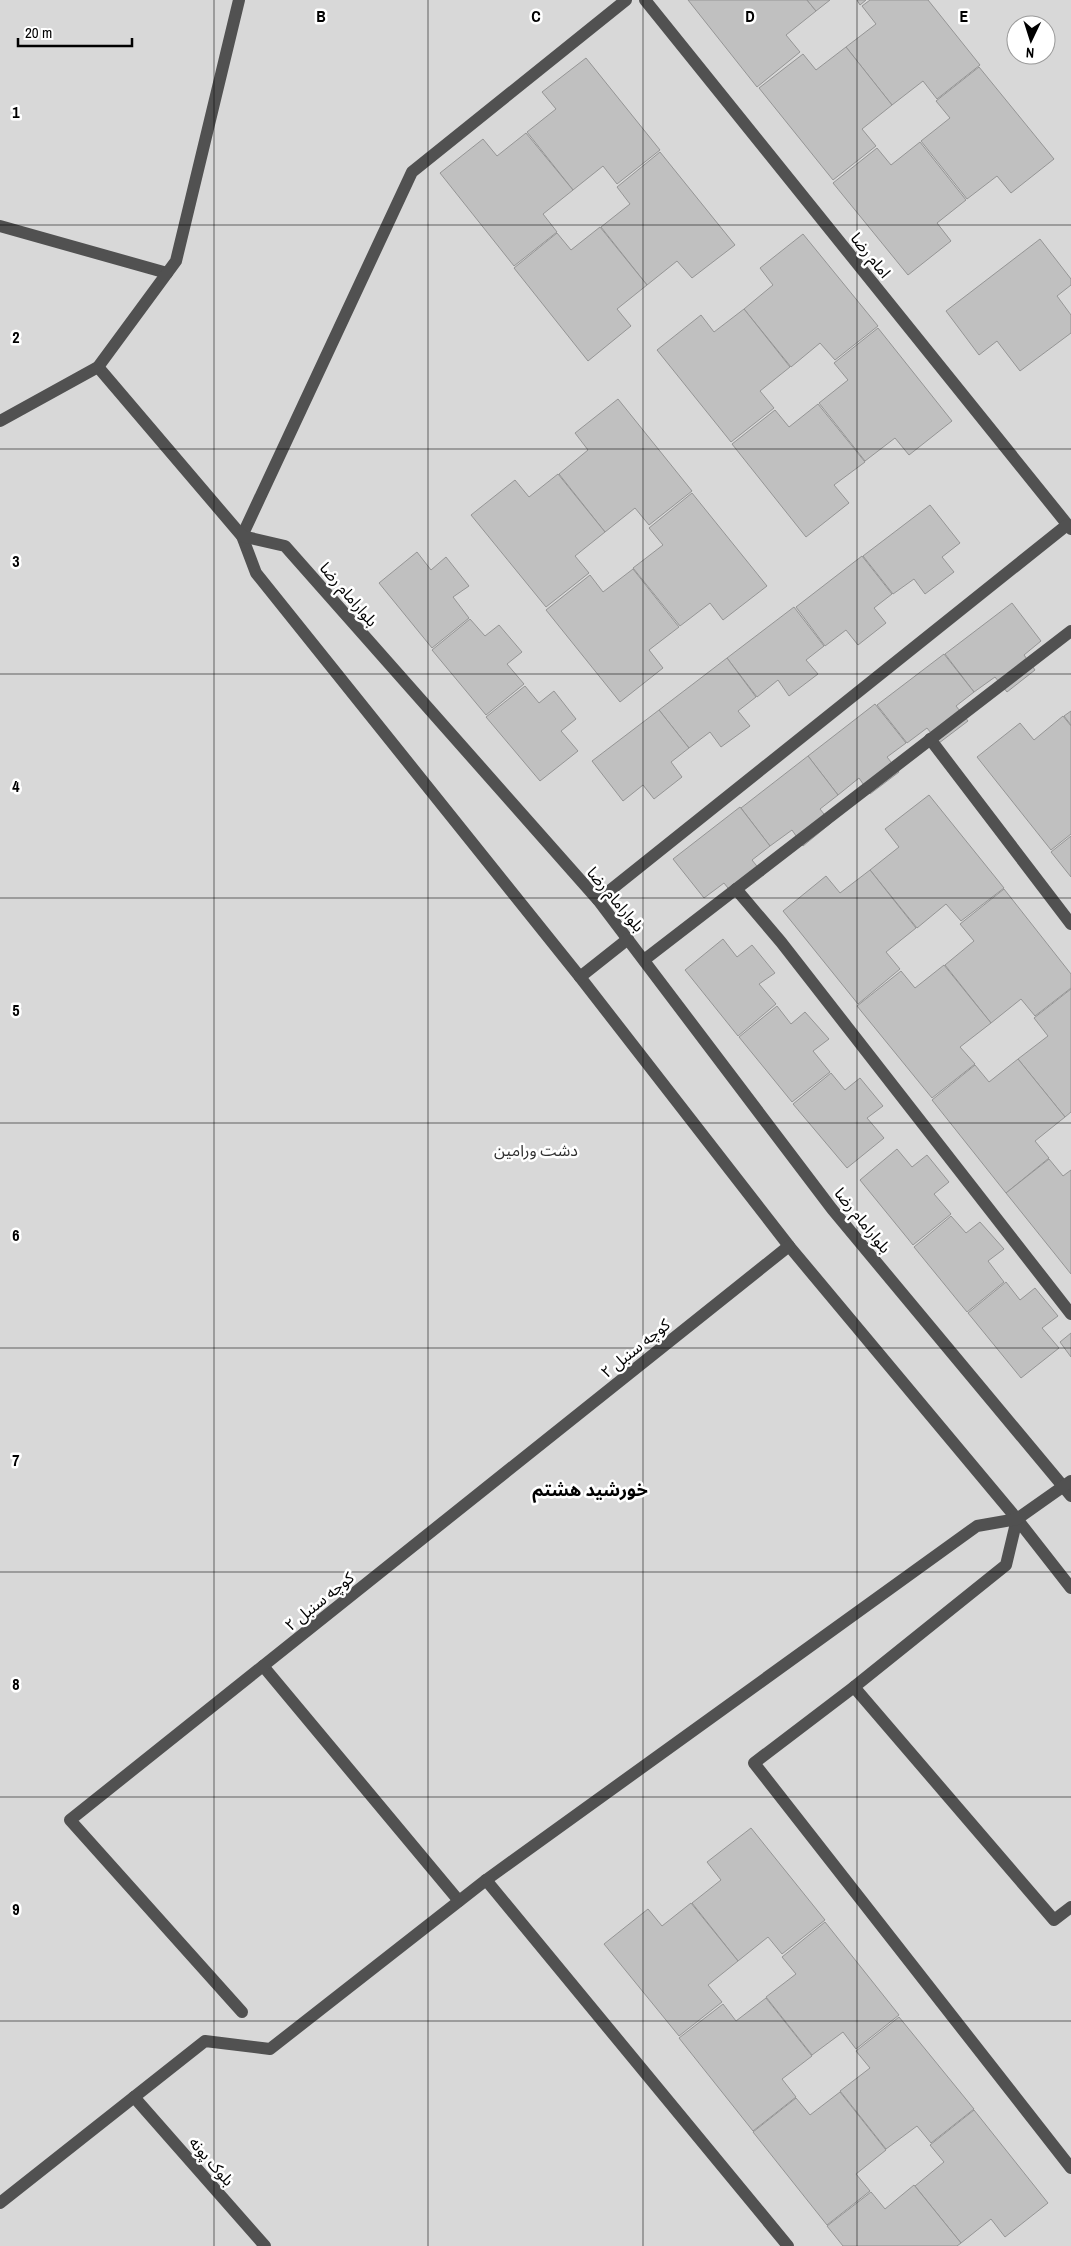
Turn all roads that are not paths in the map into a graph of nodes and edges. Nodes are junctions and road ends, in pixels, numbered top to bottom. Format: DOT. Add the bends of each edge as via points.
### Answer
graph roads {
  1 [pos="239,0"];
  2 [pos="626,0"];
  3 [pos="645,0"];
  4 [pos="0,226"];
  5 [pos="167,273"];
  6 [pos="98,367"];
  7 [pos="0,421"];
  8 [pos="1069,527"];
  9 [pos="242,536"];
  10 [pos="1071,631"];
  11 [pos="930,739"];
  12 [pos="736,889"];
  13 [pos="598,900"];
  14 [pos="1071,924"];
  15 [pos="628,939"];
  16 [pos="644,960"];
  17 [pos="580,977"];
  18 [pos="789,1246"];
  19 [pos="1071,1314"];
  20 [pos="1068,1488"];
  21 [pos="1018,1519"];
  22 [pos="1071,1588"];
  23 [pos="263,1666"];
  24 [pos="854,1687"];
  25 [pos="486,1880"];
  26 [pos="459,1901"];
  27 [pos="1071,1907"];
  28 [pos="242,2012"];
  29 [pos="134,2097"];
  30 [pos="1071,2168"];
  31 [pos="0,2203"];
  32 [pos="264,2246"];
  33 [pos="788,2246"];
  1 -- 5 [label="street" via="176,261"];
  2 -- 9 [label="street" via="412,172"];
  3 -- 8 [label="street, امام رضا"];
  4 -- 5 [label="street"];
  5 -- 6 [label="street"];
  6 -- 7 [label="street"];
  6 -- 9 [label="street"];
  8 -- 13 [label="street"];
  9 -- 13 [label="street, بلوارامام رضا" via="285,546"];
  9 -- 17 [label="street" via="256,574"];
  10 -- 11 [label="street"];
  11 -- 12 [label="street"];
  11 -- 14 [label="street"];
  12 -- 16 [label="street"];
  12 -- 19 [label="street"];
  13 -- 15 [label="street, بلوارامام رضا"];
  15 -- 16 [label="street, بلوارامام رضا"];
  15 -- 17 [label="street"];
  16 -- 20 [label="street, بلوارامام رضا" via="832,1209"];
  17 -- 18 [label="street"];
  18 -- 21 [label="street"];
  18 -- 23 [label="street, کوچه سنبل ۲"];
  20 -- 21 [label="street"];
  21 -- 22 [label="street"];
  21 -- 24 [label="street" via="1006,1565"];
  21 -- 25 [label="street" via="977,1526"];
  23 -- 26 [label="street"];
  23 -- 28 [label="street, کوچه سنبل ۲" via="70,1820"];
  24 -- 27 [label="street" via="1054,1920"];
  24 -- 30 [label="street" via="754,1763"];
  25 -- 26 [label="street"];
  25 -- 33 [label="street"];
  26 -- 29 [label="street" via="270,2049 205,2041"];
  29 -- 31 [label="street"];
  29 -- 32 [label="street, بلوک پونه"];
}
